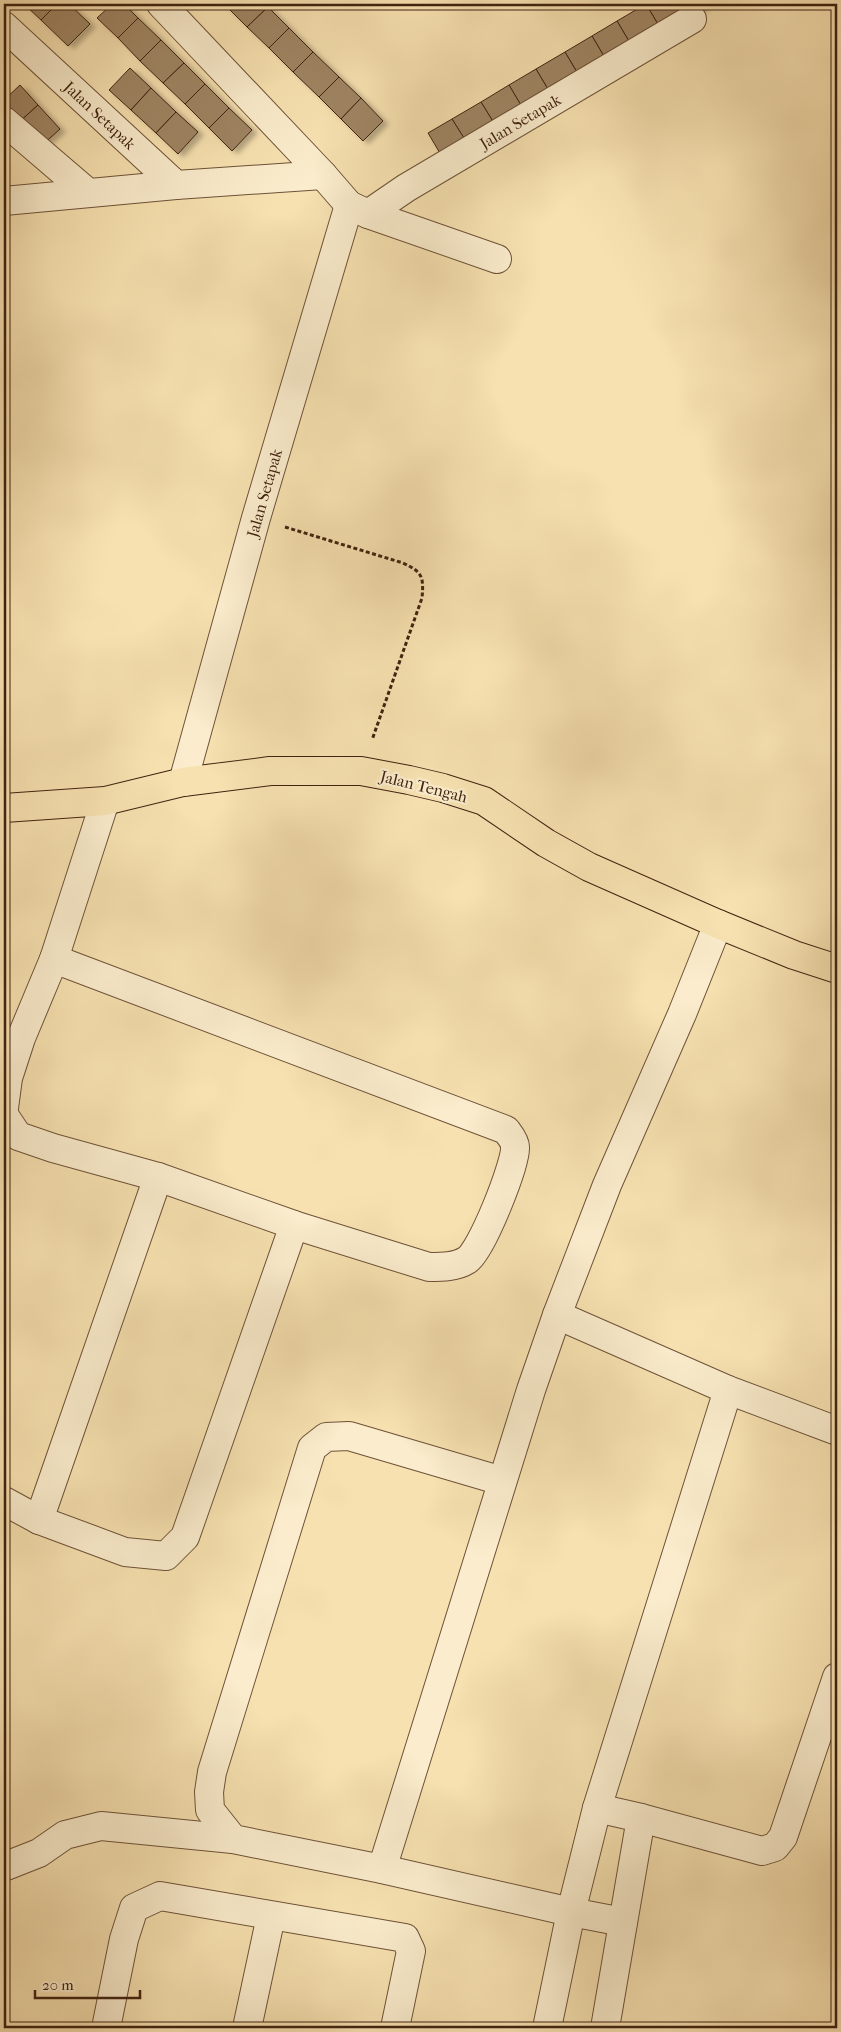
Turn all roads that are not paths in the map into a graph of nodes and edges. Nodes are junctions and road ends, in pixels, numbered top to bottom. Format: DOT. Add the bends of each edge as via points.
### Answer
graph roads {
  1 [pos="161,4"];
  2 [pos="692,19"];
  3 [pos="4,26"];
  4 [pos="4,121"];
  5 [pos="323,175"];
  6 [pos="176,185"];
  7 [pos="87,192"];
  8 [pos="4,201"];
  9 [pos="359,210"];
  10 [pos="497,259"];
  11 [pos="184,782"];
  12 [pos="105,801"];
  13 [pos="4,808"];
  14 [pos="718,924"];
  15 [pos="54,959"];
  16 [pos="837,969"];
  17 [pos="4,1108"];
  18 [pos="4,1115"];
  19 [pos="158,1178"];
  20 [pos="294,1225"];
  21 [pos="557,1314"];
  22 [pos="728,1390"];
  23 [pos="837,1431"];
  24 [pos="502,1481"];
  25 [pos="4,1501"];
  26 [pos="39,1520"];
  27 [pos="837,1677"];
  28 [pos="597,1808"];
  29 [pos="641,1818"];
  30 [pos="233,1839"];
  31 [pos="4,1865"];
  32 [pos="382,1869"];
  33 [pos="571,1912"];
  34 [pos="271,1916"];
  35 [pos="622,1922"];
  36 [pos="106,2028"];
  37 [pos="247,2028"];
  38 [pos="395,2028"];
  39 [pos="547,2028"];
  40 [pos="605,2028"];
  1 -- 5 [label="street"];
  2 -- 9 [label="street, Jalan Setapak" via="406,188"];
  3 -- 6 [label="street, Jalan Setapak"];
  4 -- 7 [label="street"];
  5 -- 6 [label="street"];
  5 -- 9 [label="street"];
  6 -- 7 [label="street"];
  7 -- 8 [label="street"];
  9 -- 10 [label="street"];
  9 -- 11 [label="street, Jalan Setapak" via="256,518"];
  11 -- 12 [label="main road, Jalan Tengah"];
  11 -- 14 [label="main road, Jalan Tengah" via="270,771 361,771 443,788 484,801 546,843 589,867"];
  12 -- 13 [label="main road, Jalan Tengah"];
  12 -- 15 [label="street"];
  14 -- 16 [label="main road, Jalan Tengah"];
  14 -- 21 [label="street" via="607,1185"];
  15 -- 17 [label="street" via="21,1038 8,1078"];
  15 -- 20 [label="street" via="506,1130 515,1145 512,1168 480,1242 468,1260 450,1266 429,1267"];
  18 -- 19 [label="street" via="18,1136"];
  19 -- 20 [label="street"];
  19 -- 26 [label="street"];
  20 -- 26 [label="street" via="186,1537 166,1556 133,1553"];
  21 -- 22 [label="street"];
  21 -- 24 [label="street"];
  22 -- 23 [label="street"];
  22 -- 28 [label="street"];
  24 -- 30 [label="street" via="349,1436 326,1437 312,1448 212,1772 210,1810"];
  24 -- 32 [label="street"];
  25 -- 26 [label="street"];
  27 -- 29 [label="street" via="783,1837 774,1847 762,1851"];
  28 -- 29 [label="street"];
  28 -- 33 [label="street"];
  29 -- 35 [label="street"];
  30 -- 31 [label="street" via="101,1826 65,1835 39,1853"];
  30 -- 32 [label="street"];
  32 -- 33 [label="street"];
  33 -- 35 [label="street"];
  33 -- 39 [label="street"];
  34 -- 36 [label="street" via="160,1896 134,1908"];
  34 -- 37 [label="street"];
  34 -- 38 [label="street" via="405,1938 411,1951"];
  35 -- 40 [label="street"];
}
